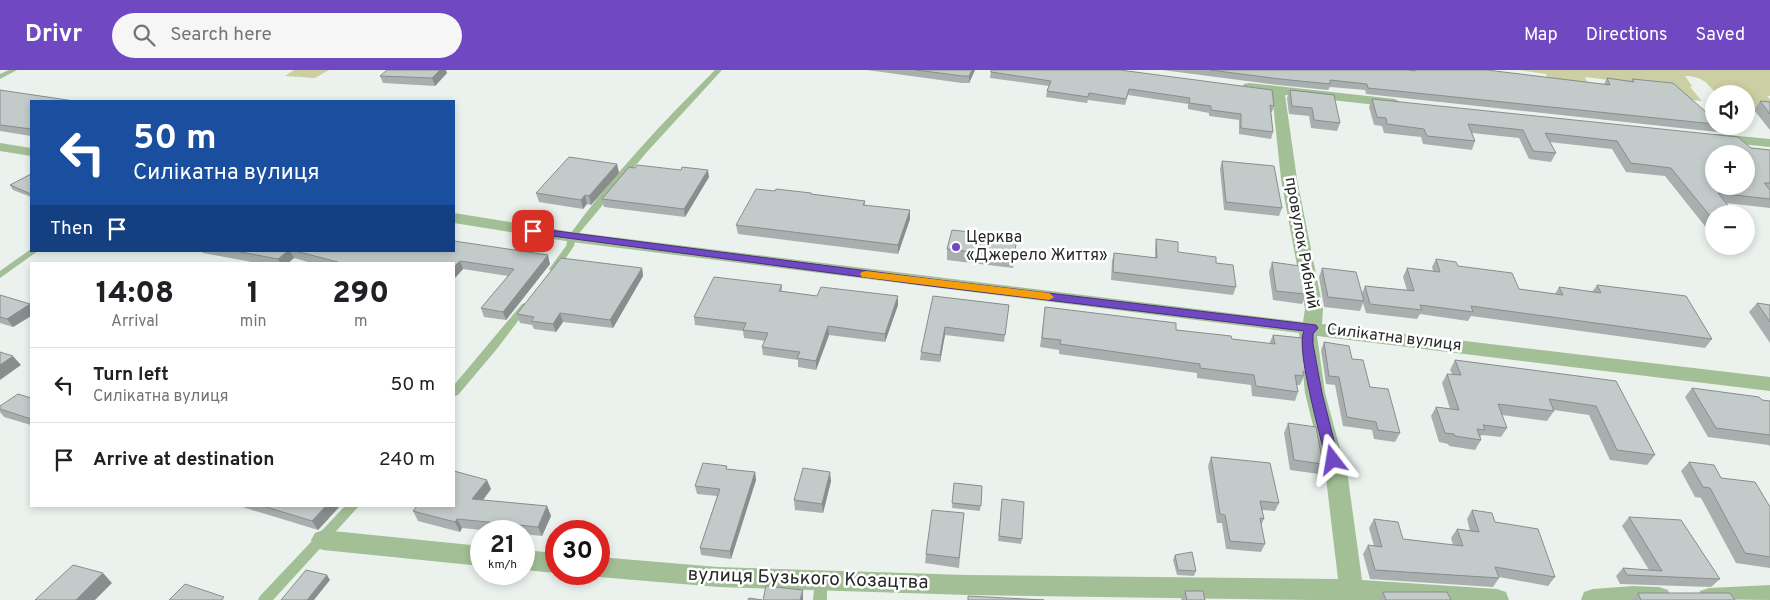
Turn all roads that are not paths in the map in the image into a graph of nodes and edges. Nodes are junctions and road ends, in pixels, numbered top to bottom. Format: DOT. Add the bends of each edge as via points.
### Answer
graph roads {
  1 [pos="14,70"];
  2 [pos="719,70"];
  3 [pos="0,77"];
  4 [pos="1238,86"];
  5 [pos="1278,91"];
  6 [pos="1405,104"];
  7 [pos="1704,136"];
  8 [pos="1770,143"];
  9 [pos="1,148"];
  10 [pos="30,152"];
  11 [pos="455,218"];
  12 [pos="572,237"];
  13 [pos="33,252"];
  14 [pos="0,274"];
  15 [pos="546,279"];
  16 [pos="528,302"];
  17 [pos="1312,328"];
  18 [pos="1770,384"];
  19 [pos="455,391"];
  20 [pos="352,507"];
  21 [pos="323,540"];
  22 [pos="470,555"];
  23 [pos="610,568"];
  24 [pos="820,590"];
  25 [pos="1353,595"];
  26 [pos="1764,597"];
  27 [pos="265,600"];
  28 [pos="1497,600"];
  29 [pos="1592,600"];
  1 -- 3 [label="lane"];
  2 -- 12 [label="lane" via="677,111 625,170"];
  4 -- 5 [label="street"];
  5 -- 6 [label="street"];
  5 -- 17 [label="street, провулок Рибний" via="1289,179 1314,309"];
  7 -- 8 [label="street"];
  9 -- 10 [label="street"];
  11 -- 12 [label="street, Силікатна вулиця"];
  12 -- 15 [label="lane" via="570,246"];
  12 -- 17 [label="street, Силікатна вулиця"];
  13 -- 14 [label="lane"];
  16 -- 19 [label="lane"];
  17 -- 18 [label="street, Силікатна вулиця"];
  17 -- 25 [label="street, провулок Рибний" via="1308,344 1316,393 1338,478"];
  20 -- 21 [label="lane"];
  21 -- 22 [label="street"];
  21 -- 27 [label="lane"];
  23 -- 24 [label="street, вулиця Бузького Козацтва"];
  24 -- 25 [label="street, вулиця Бузького Козацтва" via="988,586"];
  25 -- 28 [label="street, вулиця Бузького Козацтва"];
  26 -- 29 [label="street"];
}
